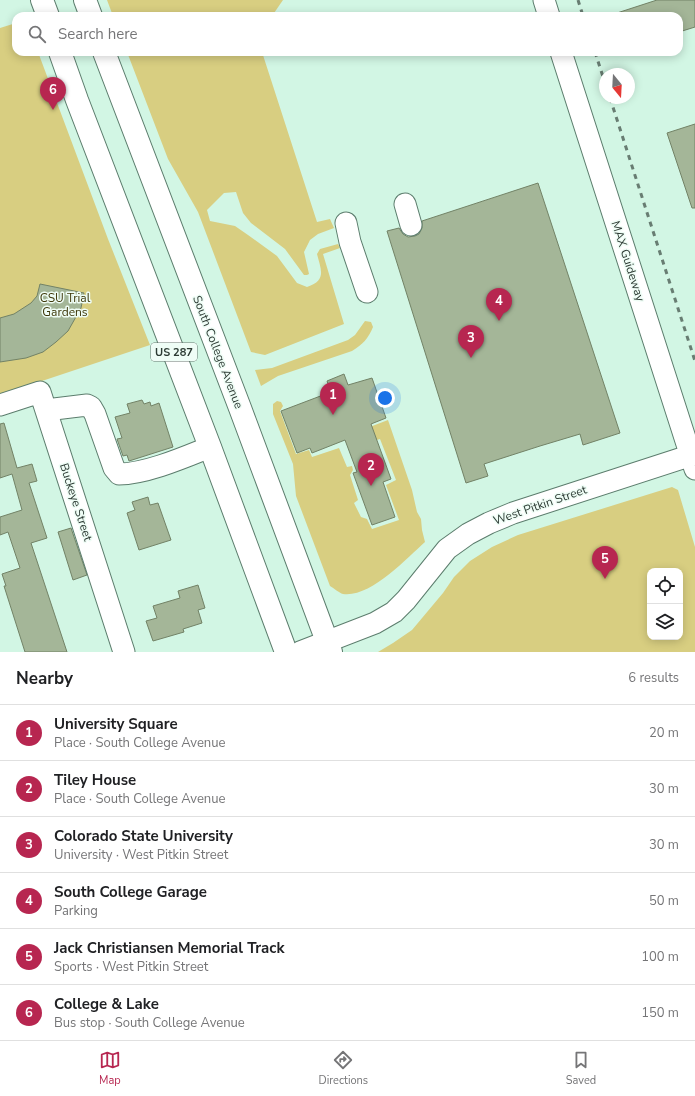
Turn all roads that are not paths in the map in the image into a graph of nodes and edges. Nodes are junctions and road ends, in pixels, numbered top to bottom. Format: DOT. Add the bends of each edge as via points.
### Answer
graph roads {
  1 [pos="42,0"];
  2 [pos="86,0"];
  3 [pos="544,0"];
  4 [pos="46,12"];
  5 [pos="90,12"];
  6 [pos="548,12"];
  7 [pos="61,56"];
  8 [pos="106,56"];
  9 [pos="561,56"];
  10 [pos="404,204"];
  11 [pos="346,223"];
  12 [pos="411,224"];
  13 [pos="367,292"];
  14 [pos="0,405"];
  15 [pos="46,410"];
  16 [pos="210,447"];
  17 [pos="694,460"];
  18 [pos="330,647"];
  19 [pos="124,652"];
  20 [pos="286,652"];
  21 [pos="300,652"];
  1 -- 4 [label="highway"];
  2 -- 5 [label="highway"];
  3 -- 6 [label="street"];
  7 -- 16 [label="highway, US 287"];
  8 -- 18 [label="highway, South College Avenue / US 287"];
  9 -- 17 [label="street, MAX Guideway"];
  10 -- 12 [label="street"];
  11 -- 13 [label="street"];
  14 -- 15 [label="street, Buckeye Street" via="40,392"];
  15 -- 16 [label="street" via="87,404 91,407 114,468 119,474 128,474 167,463"];
  15 -- 19 [label="street, Buckeye Street"];
  16 -- 20 [label="highway, US 287"];
  17 -- 18 [label="street, West Pitkin Street" via="513,513 489,523 447,549 394,612"];
  18 -- 21 [label="street, West Pitkin Street"];
}
